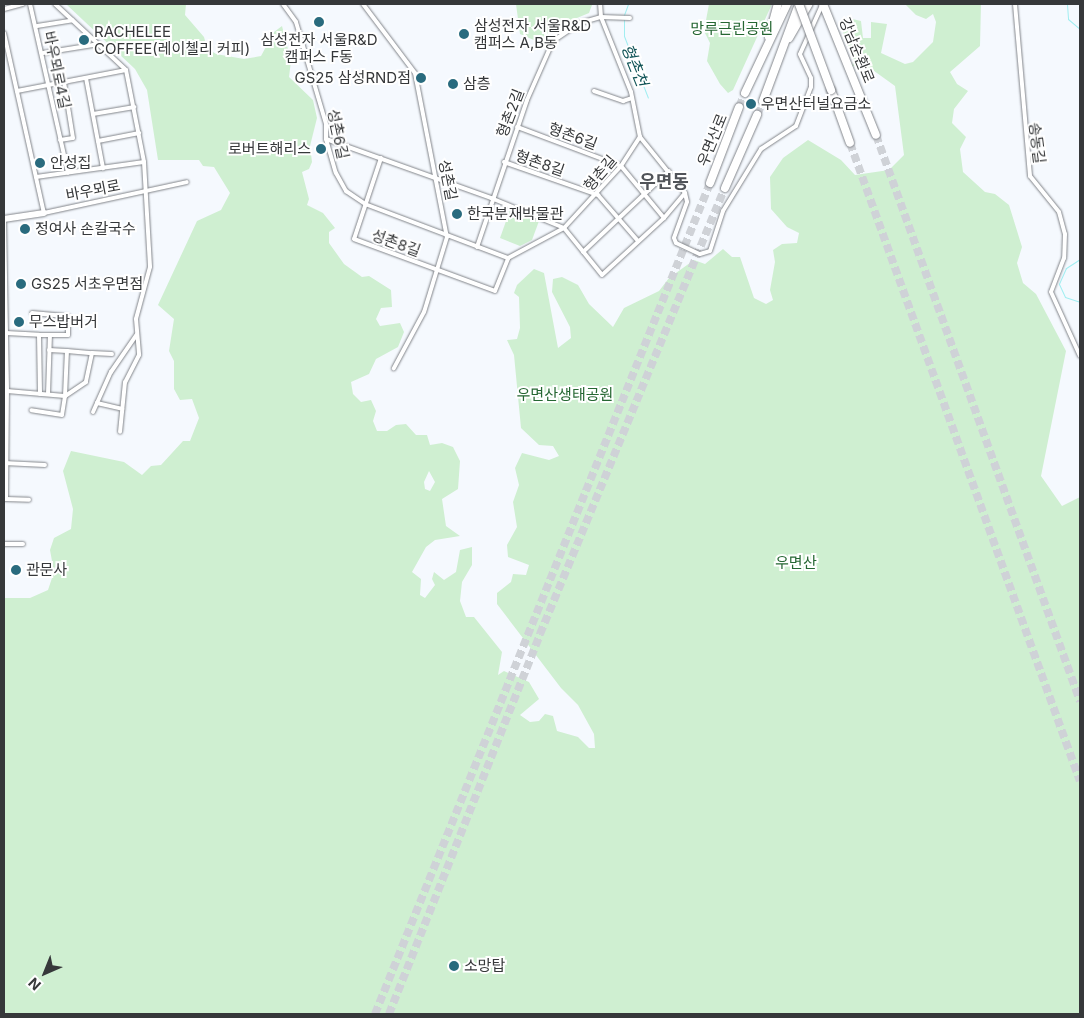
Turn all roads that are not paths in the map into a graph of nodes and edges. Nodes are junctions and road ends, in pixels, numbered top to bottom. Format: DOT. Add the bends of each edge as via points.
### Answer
graph roads {
  1 [pos="23,4"];
  2 [pos="30,4"];
  3 [pos="56,4"];
  4 [pos="283,4"];
  5 [pos="363,4"];
  6 [pos="600,4"];
  7 [pos="778,4"];
  8 [pos="787,4"];
  9 [pos="799,4"];
  10 [pos="808,4"];
  11 [pos="823,4"];
  12 [pos="1015,4"];
  13 [pos="4,9"];
  14 [pos="602,17"];
  15 [pos="630,18"];
  16 [pos="73,20"];
  17 [pos="37,26"];
  18 [pos="4,33"];
  19 [pos="99,44"];
  20 [pos="768,44"];
  21 [pos="781,50"];
  22 [pos="43,53"];
  23 [pos="126,70"];
  24 [pos="86,78"];
  25 [pos="64,82"];
  26 [pos="49,85"];
  27 [pos="17,91"];
  28 [pos="594,91"];
  29 [pos="745,93"];
  30 [pos="632,98"];
  31 [pos="763,101"];
  32 [pos="134,107"];
  33 [pos="740,108"];
  34 [pos="93,114"];
  35 [pos="756,115"];
  36 [pos="516,127"];
  37 [pos="139,133"];
  38 [pos="876,135"];
  39 [pos="326,138"];
  40 [pos="640,138"];
  41 [pos="60,140"];
  42 [pos="98,141"];
  43 [pos="850,143"];
  44 [pos="381,158"];
  45 [pos="144,162"];
  46 [pos="504,162"];
  47 [pos="622,166"];
  48 [pos="103,168"];
  49 [pos="669,171"];
  50 [pos="68,173"];
  51 [pos="36,178"];
  52 [pos="436,178"];
  53 [pos="187,182"];
  54 [pos="710,183"];
  55 [pos="725,188"];
  56 [pos="147,193"];
  57 [pos="644,193"];
  58 [pos="685,193"];
  59 [pos="598,195"];
  60 [pos="491,198"];
  61 [pos="365,204"];
  62 [pos="44,213"];
  63 [pos="618,218"];
  64 [pos="664,218"];
  65 [pos="4,219"];
  66 [pos="564,228"];
  67 [pos="447,237"];
  68 [pos="638,241"];
  69 [pos="477,247"];
  70 [pos="583,252"];
  71 [pos="508,258"];
  72 [pos="438,270"];
  73 [pos="5,308"];
  74 [pos="32,313"];
  75 [pos="6,333"];
  76 [pos="137,334"];
  77 [pos="39,335"];
  78 [pos="50,335"];
  79 [pos="49,350"];
  80 [pos="67,351"];
  81 [pos="92,353"];
  82 [pos="112,354"];
  83 [pos="1080,356"];
  84 [pos="394,368"];
  85 [pos="7,391"];
  86 [pos="40,394"];
  87 [pos="48,394"];
  88 [pos="65,396"];
  89 [pos="97,403"];
  90 [pos="122,408"];
  91 [pos="31,410"];
  92 [pos="93,412"];
  93 [pos="5,418"];
  94 [pos="120,432"];
  95 [pos="5,463"];
  96 [pos="45,465"];
  97 [pos="5,474"];
  98 [pos="5,499"];
  99 [pos="29,500"];
  100 [pos="4,544"];
  101 [pos="24,544"];
  1 -- 13 [label="street"];
  2 -- 17 [label="street, 바우뫼로4길"];
  3 -- 16 [label="street"];
  4 -- 39 [label="street, 성촌6길" via="296,22 326,124"];
  5 -- 52 [label="street, 성촌길" via="415,72"];
  6 -- 14 [label="street"];
  7 -- 20 [label="highway"];
  8 -- 20 [label="highway"];
  9 -- 21 [label="highway"];
  9 -- 43 [label="highway, bridge"];
  10 -- 21 [label="highway"];
  11 -- 38 [label="highway, 강남순환로"];
  11 -- 58 [label="street" via="800,54 811,78 811,87 796,126 761,149 723,211 710,251 700,254 676,244 674,238 687,202"];
  12 -- 83 [label="street, 송동길" via="1030,176 1059,212 1065,234 1064,258 1051,292"];
  14 -- 15 [label="street, 형촌2길"];
  14 -- 30 [label="street"];
  14 -- 36 [label="street, 형촌2길" via="580,23 552,41"];
  16 -- 17 [label="street"];
  16 -- 19 [label="street"];
  17 -- 22 [label="street, 바우뫼로4길"];
  18 -- 27 [label="street"];
  19 -- 22 [label="street"];
  19 -- 23 [label="street"];
  20 -- 29 [label="highway"];
  21 -- 31 [label="highway"];
  22 -- 26 [label="street, 바우뫼로4길"];
  23 -- 24 [label="street"];
  23 -- 32 [label="street"];
  24 -- 25 [label="street"];
  24 -- 34 [label="street"];
  25 -- 26 [label="street"];
  25 -- 41 [label="street, 바우뫼로4길" via="73,138"];
  26 -- 27 [label="street"];
  26 -- 41 [label="street, 바우뫼로4길"];
  27 -- 51 [label="street"];
  28 -- 30 [label="street" via="623,102"];
  30 -- 40 [label="street"];
  32 -- 34 [label="street"];
  32 -- 37 [label="street"];
  33 -- 54 [label="highway, 우면산로"];
  34 -- 42 [label="street"];
  35 -- 55 [label="highway, 우면산로"];
  36 -- 46 [label="street, 형촌2길"];
  36 -- 47 [label="street, 형촌6길"];
  37 -- 42 [label="street"];
  37 -- 45 [label="street"];
  39 -- 44 [label="street"];
  39 -- 61 [label="street, 성촌6길" via="336,173 346,191"];
  40 -- 47 [label="street, 형촌길"];
  40 -- 49 [label="street"];
  41 -- 50 [label="street, 바우뫼로4길"];
  42 -- 48 [label="street"];
  44 -- 52 [label="street"];
  44 -- 61 [label="street"];
  45 -- 48 [label="street"];
  45 -- 56 [label="street"];
  46 -- 59 [label="street, 형촌8길"];
  46 -- 60 [label="street, 형촌2길"];
  47 -- 57 [label="street"];
  47 -- 59 [label="street, 형촌길"];
  48 -- 50 [label="street"];
  49 -- 57 [label="street"];
  49 -- 58 [label="street"];
  50 -- 51 [label="street"];
  51 -- 62 [label="street"];
  52 -- 60 [label="street"];
  52 -- 67 [label="street, 성촌길"];
  53 -- 56 [label="street, 바우뫼로"];
  56 -- 62 [label="street, 바우뫼로"];
  56 -- 76 [label="street" via="150,267 136,319"];
  57 -- 63 [label="street"];
  57 -- 64 [label="street"];
  58 -- 64 [label="street"];
  59 -- 63 [label="street"];
  59 -- 66 [label="street, 형촌길"];
  60 -- 66 [label="street"];
  60 -- 69 [label="street, 형촌2길"];
  61 -- 67 [label="street, 성촌6길"];
  61 -- 72 [label="street, 성촌8길" via="354,239"];
  62 -- 65 [label="street, 바우뫼로"];
  63 -- 68 [label="street"];
  63 -- 70 [label="street"];
  64 -- 68 [label="street"];
  65 -- 73 [label="street"];
  66 -- 70 [label="street"];
  66 -- 71 [label="street, 형촌길"];
  67 -- 69 [label="street"];
  67 -- 72 [label="street, 성촌길"];
  68 -- 70 [label="street" via="602,275"];
  69 -- 71 [label="street"];
  71 -- 72 [label="street" via="495,291"];
  72 -- 84 [label="street, 성촌길" via="424,312"];
  73 -- 75 [label="street"];
  74 -- 78 [label="street" via="68,316 68,335"];
  75 -- 77 [label="street"];
  75 -- 85 [label="street"];
  76 -- 89 [label="street" via="111,372"];
  76 -- 90 [label="street" via="139,355 125,382"];
  77 -- 78 [label="street"];
  77 -- 86 [label="street"];
  78 -- 79 [label="street"];
  79 -- 80 [label="street"];
  79 -- 87 [label="street"];
  80 -- 81 [label="street"];
  80 -- 88 [label="street"];
  81 -- 82 [label="street"];
  81 -- 88 [label="street" via="86,382"];
  85 -- 86 [label="street"];
  85 -- 93 [label="street"];
  86 -- 87 [label="street"];
  87 -- 88 [label="street"];
  88 -- 91 [label="street" via="62,415"];
  89 -- 90 [label="street"];
  89 -- 92 [label="street"];
  90 -- 94 [label="street"];
  93 -- 95 [label="street"];
  95 -- 96 [label="street"];
  95 -- 97 [label="street"];
  97 -- 98 [label="street"];
  98 -- 99 [label="street"];
  100 -- 101 [label="street"];
}
